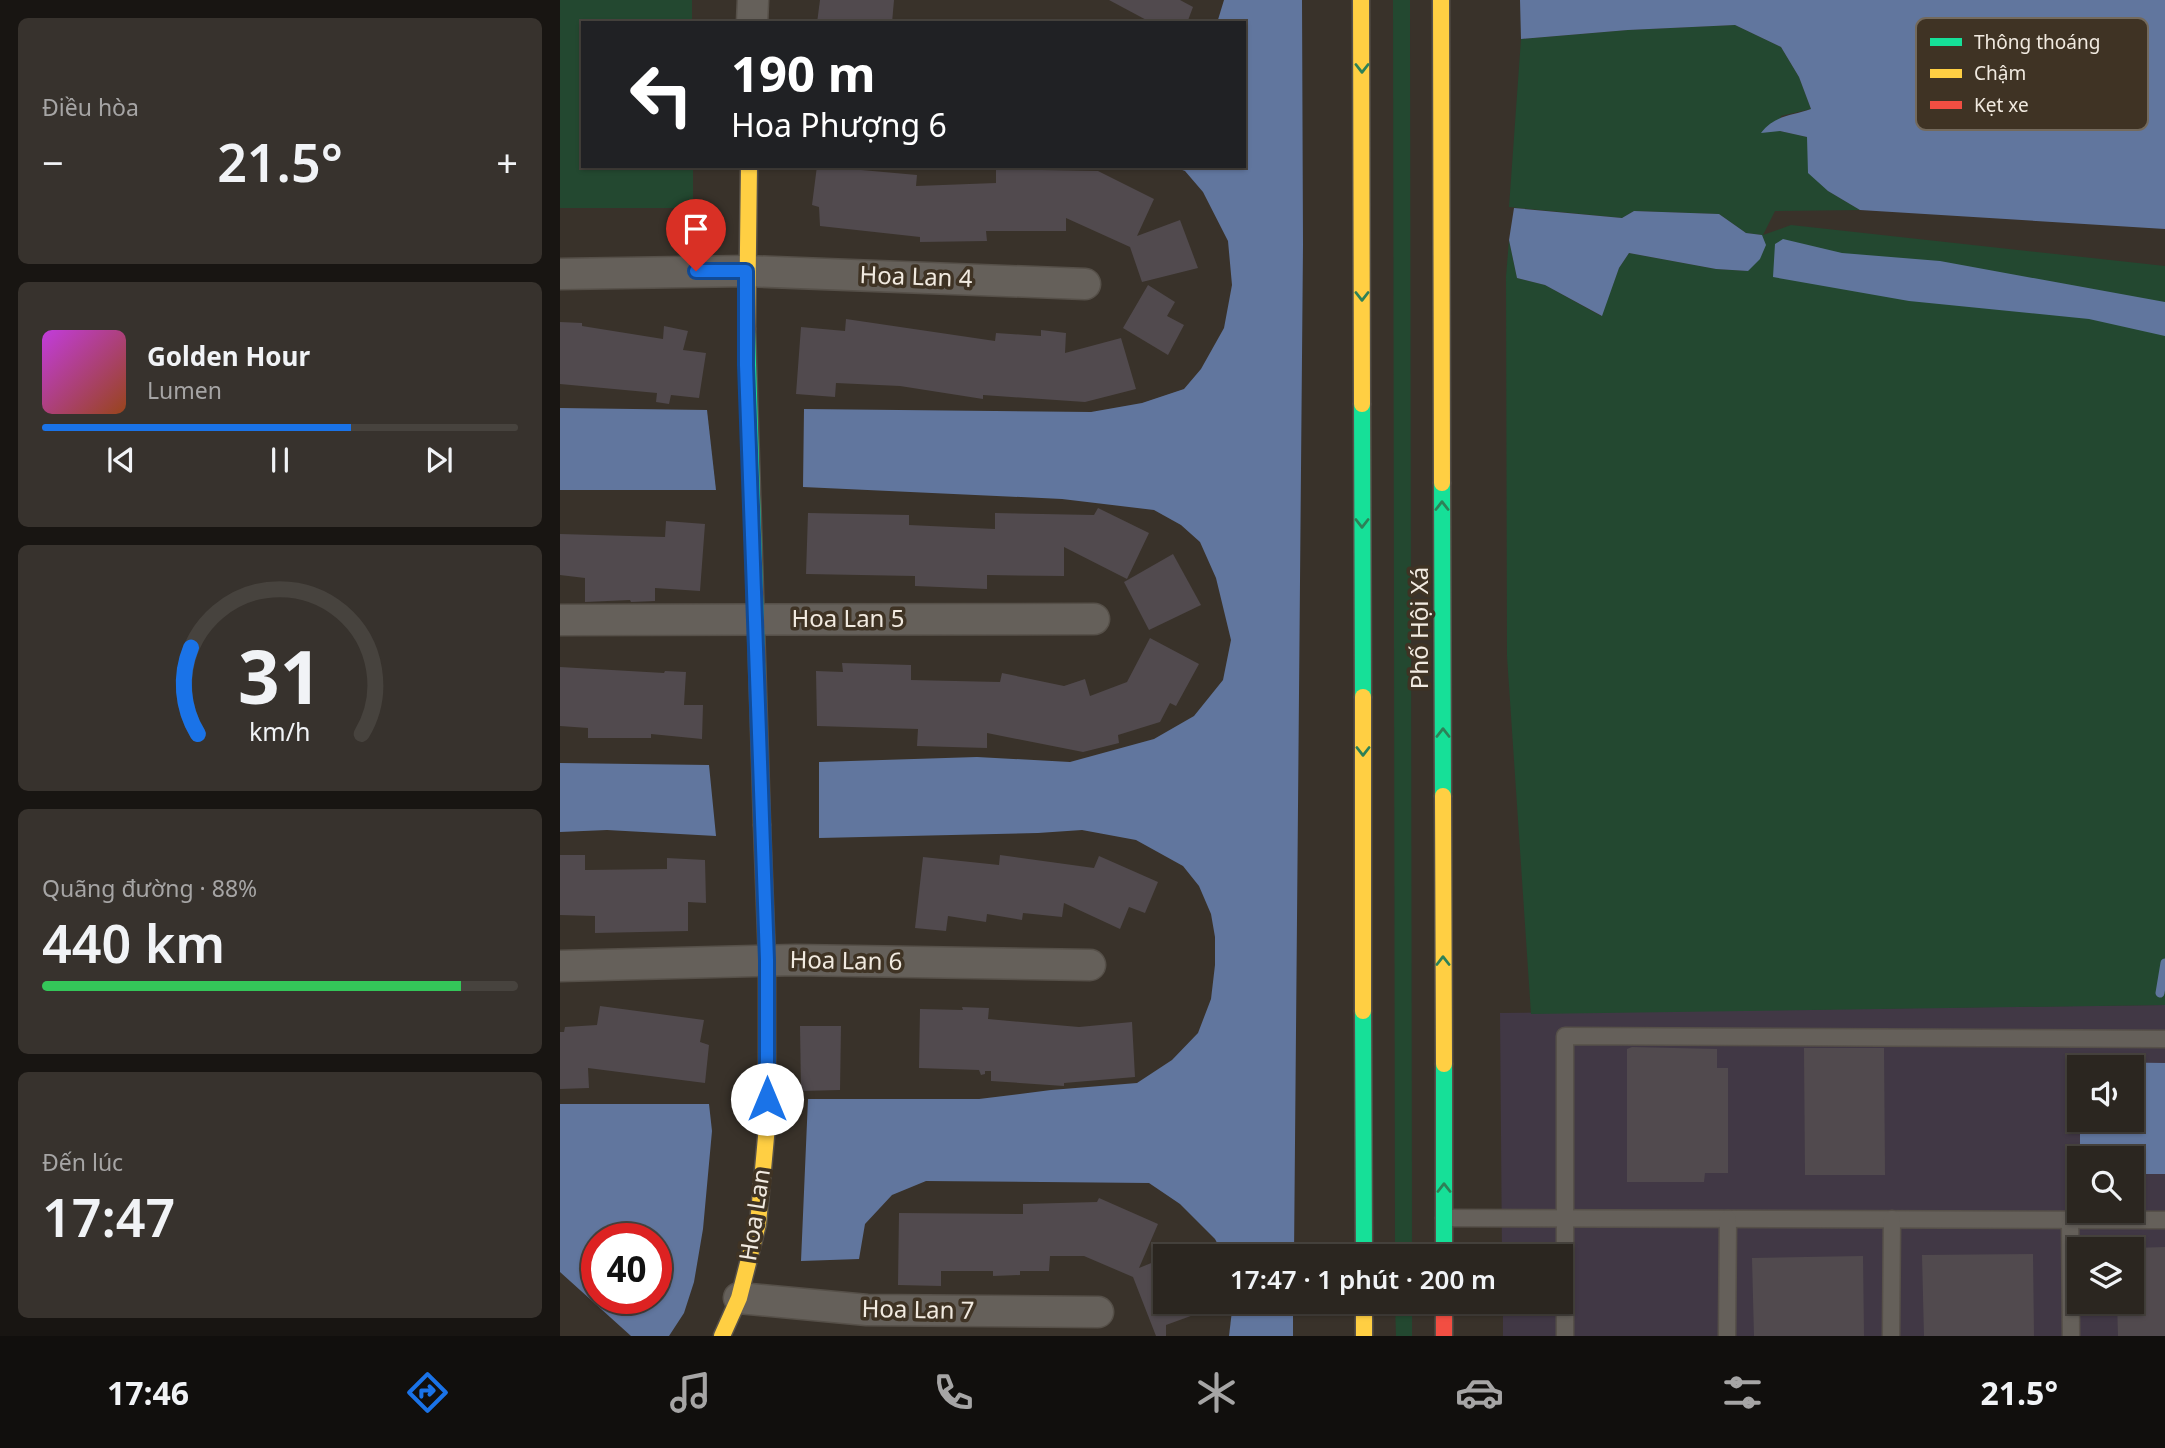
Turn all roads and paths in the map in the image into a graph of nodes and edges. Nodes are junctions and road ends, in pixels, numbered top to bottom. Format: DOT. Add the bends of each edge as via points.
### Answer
graph roads {
  1 [pos="753,0"];
  2 [pos="1362,0"];
  3 [pos="1441,0"];
  4 [pos="752,21"];
  5 [pos="748,168"];
  6 [pos="746,271"];
  7 [pos="560,274"];
  8 [pos="1085,284"];
  9 [pos="756,618"];
  10 [pos="1094,619"];
  11 [pos="560,620"];
  12 [pos="767,960"];
  13 [pos="1090,965"];
  14 [pos="560,966"];
  15 [pos="2165,1039"];
  16 [pos="1444,1218"];
  17 [pos="1565,1219"];
  18 [pos="1728,1219"];
  19 [pos="1892,1219"];
  20 [pos="2067,1220"];
  21 [pos="2144,1220"];
  22 [pos="2165,1220"];
  23 [pos="2070,1223"];
  24 [pos="1364,1244"];
  25 [pos="1444,1244"];
  26 [pos="739,1298"];
  27 [pos="1098,1312"];
  28 [pos="1364,1314"];
  29 [pos="1444,1314"];
  30 [pos="722,1336"];
  31 [pos="1364,1336"];
  32 [pos="1444,1336"];
  33 [pos="1564,1336"];
  34 [pos="1727,1336"];
  35 [pos="1891,1336"];
  36 [pos="2071,1336"];
  1 -- 4 [label="street"];
  2 -- 24 [label="main road, one-way"];
  16 -- 3 [label="main road, Phố Hội Xá, one-way"];
  5 -- 6 [label="main road, Hoa Lan"];
  6 -- 7 [label="street, Hoa Lan 4"];
  6 -- 8 [label="street, Hoa Lan 4"];
  6 -- 9 [label="main road, Hoa Lan"];
  9 -- 10 [label="street, Hoa Lan 5"];
  9 -- 11 [label="street, Hoa Lan 5"];
  9 -- 12 [label="main road, Hoa Lan"];
  12 -- 13 [label="street, Hoa Lan 6"];
  12 -- 14 [label="street, Hoa Lan 6"];
  12 -- 26 [label="main road, Hoa Lan" via="767,1126 758,1224"];
  15 -- 17 [label="lane" via="1565,1036"];
  16 -- 17 [label="lane"];
  16 -- 25 [label="main road, Phố Hội Xá"];
  17 -- 18 [label="lane"];
  17 -- 33 [label="lane"];
  18 -- 19 [label="lane"];
  18 -- 34 [label="lane"];
  19 -- 20 [label="lane"];
  19 -- 35 [label="lane"];
  21 -- 22 [label="lane"];
  23 -- 36 [label="lane"];
  26 -- 27 [label="street, Hoa Lan 7" via="867,1310"];
  26 -- 30 [label="main road, Hoa Lan"];
  28 -- 31 [label="main road"];
  29 -- 32 [label="main road"];
}
